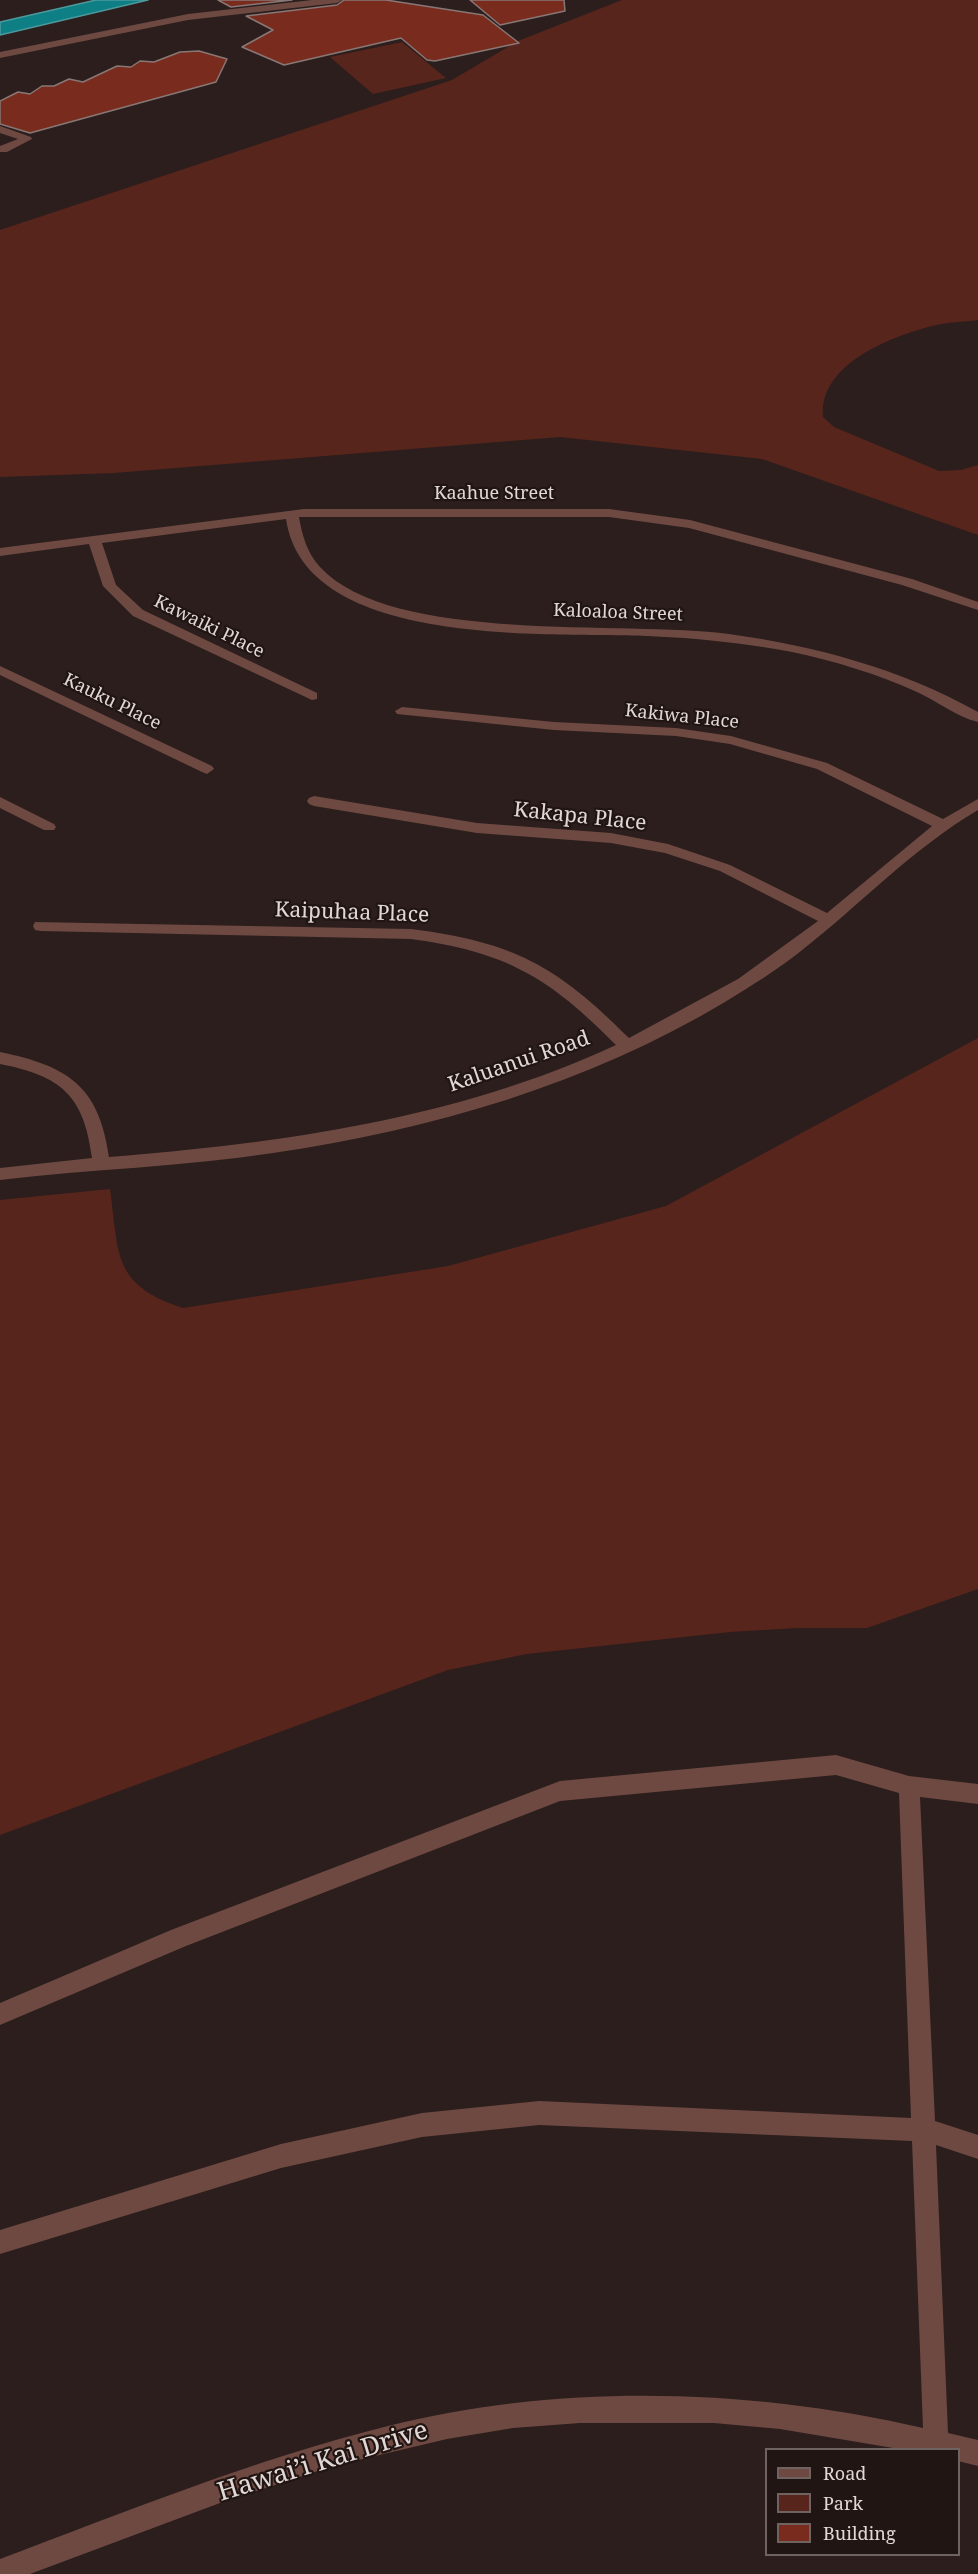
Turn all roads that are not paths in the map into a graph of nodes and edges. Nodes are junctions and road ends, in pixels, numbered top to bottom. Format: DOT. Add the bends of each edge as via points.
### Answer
graph roads {
  1 [pos="337,0"];
  2 [pos="0,55"];
  3 [pos="0,129"];
  4 [pos="2,149"];
  5 [pos="292,514"];
  6 [pos="94,539"];
  7 [pos="0,552"];
  8 [pos="978,606"];
  9 [pos="0,670"];
  10 [pos="312,696"];
  11 [pos="402,711"];
  12 [pos="978,718"];
  13 [pos="207,769"];
  14 [pos="314,801"];
  15 [pos="0,802"];
  16 [pos="978,804"];
  17 [pos="943,825"];
  18 [pos="49,827"];
  19 [pos="827,919"];
  20 [pos="41,926"];
  21 [pos="627,1046"];
  22 [pos="0,1058"];
  23 [pos="102,1165"];
  24 [pos="0,1174"];
  25 [pos="909,1786"];
  26 [pos="978,1794"];
  27 [pos="0,2014"];
  28 [pos="925,2130"];
  29 [pos="978,2147"];
  30 [pos="0,2242"];
  31 [pos="936,2443"];
  32 [pos="957,2448"];
  33 [pos="960,2449"];
  34 [pos="978,2453"];
  35 [pos="0,2572"];
  1 -- 2 [label="street" via="188,17"];
  3 -- 4 [label="street" via="27,138"];
  5 -- 6 [label="street, Kaahue Street"];
  5 -- 8 [label="street, Kaahue Street" via="576,512 652,517 907,582"];
  5 -- 12 [label="street, Kaloaloa Street" via="296,539 319,571 359,598 401,614 474,626 687,634 764,643 874,671"];
  6 -- 7 [label="street, Kaahue Street"];
  6 -- 10 [label="street, Kawaiki Place" via="110,586 138,613"];
  9 -- 13 [label="street, Kauku Place"];
  11 -- 17 [label="street, Kakiwa Place" via="554,726 676,732 731,740 822,766"];
  14 -- 19 [label="street, Kakapa Place" via="477,828 611,838 668,849 734,872"];
  15 -- 18 [label="street"];
  16 -- 17 [label="street, Kaluanui Road"];
  17 -- 19 [label="street, Kaluanui Road"];
  19 -- 21 [label="street, Kaluanui Road" via="755,976"];
  20 -- 21 [label="street, Kaipuhaa Place" via="411,934 458,941 503,954 543,973 577,997"];
  21 -- 23 [label="street, Kaluanui Road" via="505,1094 392,1125 273,1147"];
  22 -- 23 [label="street" via="45,1069 77,1091 96,1122"];
  23 -- 24 [label="street, Kaluanui Road"];
  25 -- 26 [label="street"];
  25 -- 27 [label="street" via="836,1765 560,1791 179,1938"];
  25 -- 28 [label="street"];
  28 -- 29 [label="street"];
  28 -- 30 [label="street" via="539,2113 423,2125 281,2156"];
  28 -- 31 [label="street"];
  31 -- 32 [label="street, Hawai’i Kai Drive"];
  31 -- 35 [label="street, Hawai’i Kai Drive" via="838,2422 740,2411 642,2408 545,2412 447,2426 351,2448"];
  33 -- 34 [label="street, Hawai’i Kai Drive"];
}
